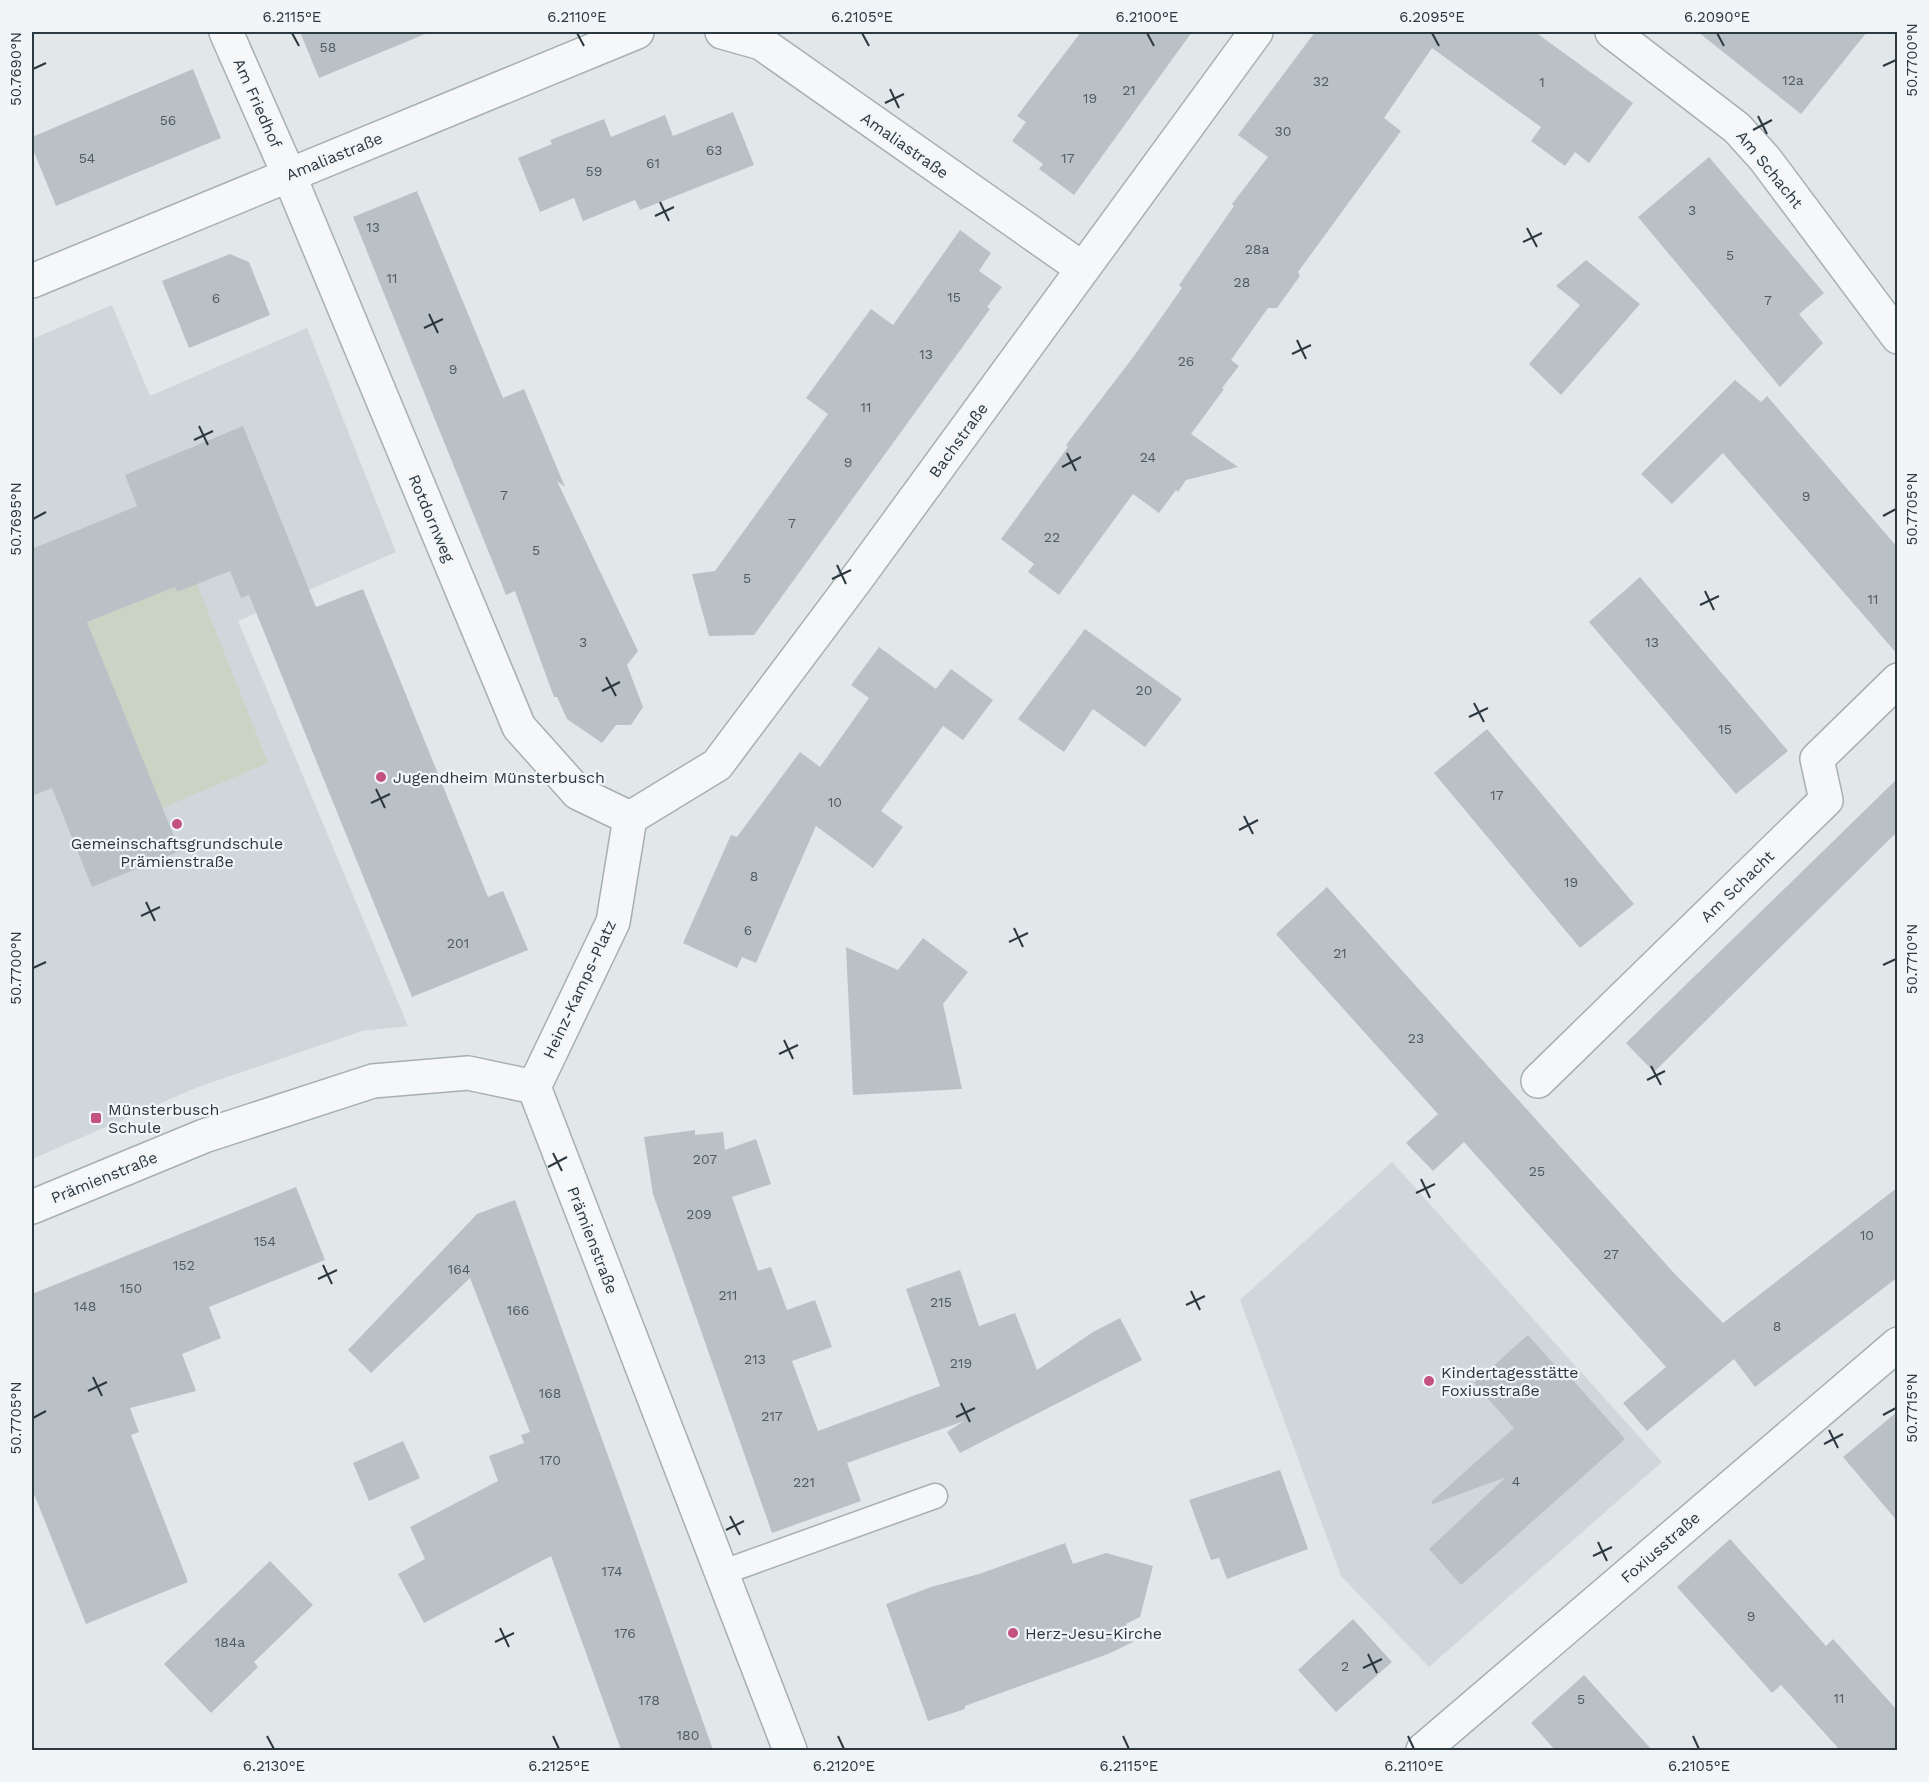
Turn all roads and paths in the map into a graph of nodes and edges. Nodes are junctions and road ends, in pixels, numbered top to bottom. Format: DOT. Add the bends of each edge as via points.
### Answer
graph roads {
  1 [pos="226,32"];
  2 [pos="636,32"];
  3 [pos="722,32"];
  4 [pos="1256,32"];
  5 [pos="1611,32"];
  6 [pos="289,175"];
  7 [pos="1083,269"];
  8 [pos="32,281"];
  9 [pos="1898,337"];
  10 [pos="1898,680"];
  11 [pos="630,818"];
  12 [pos="1538,1081"];
  13 [pos="534,1087"];
  14 [pos="32,1206"];
  15 [pos="1898,1344"];
  16 [pos="935,1496"];
  17 [pos="721,1573"];
  18 [pos="790,1750"];
  19 [pos="1423,1750"];
  1 -- 6 [label="street, Am Friedhof"];
  2 -- 6 [label="street, Amaliastraße"];
  3 -- 7 [label="street, Amaliastraße" via="761,44"];
  4 -- 7 [label="street, Bachstraße"];
  5 -- 9 [label="street, Am Schacht" via="1737,128 1765,159"];
  6 -- 8 [label="street, Amaliastraße"];
  6 -- 11 [label="street, Rotdornweg" via="519,727 578,793"];
  7 -- 11 [label="street, Bachstraße" via="717,765"];
  10 -- 12 [label="street, Am Schacht" via="1817,759 1826,800"];
  11 -- 13 [label="street, Heinz-Kamps-Platz" via="612,922"];
  13 -- 14 [label="street, Prämienstraße" via="468,1073 373,1081 204,1136"];
  13 -- 17 [label="street, Prämienstraße"];
  15 -- 19 [label="street, Foxiusstraße"];
  16 -- 17 [label="lane"];
  17 -- 18 [label="street, Prämienstraße"];
}
